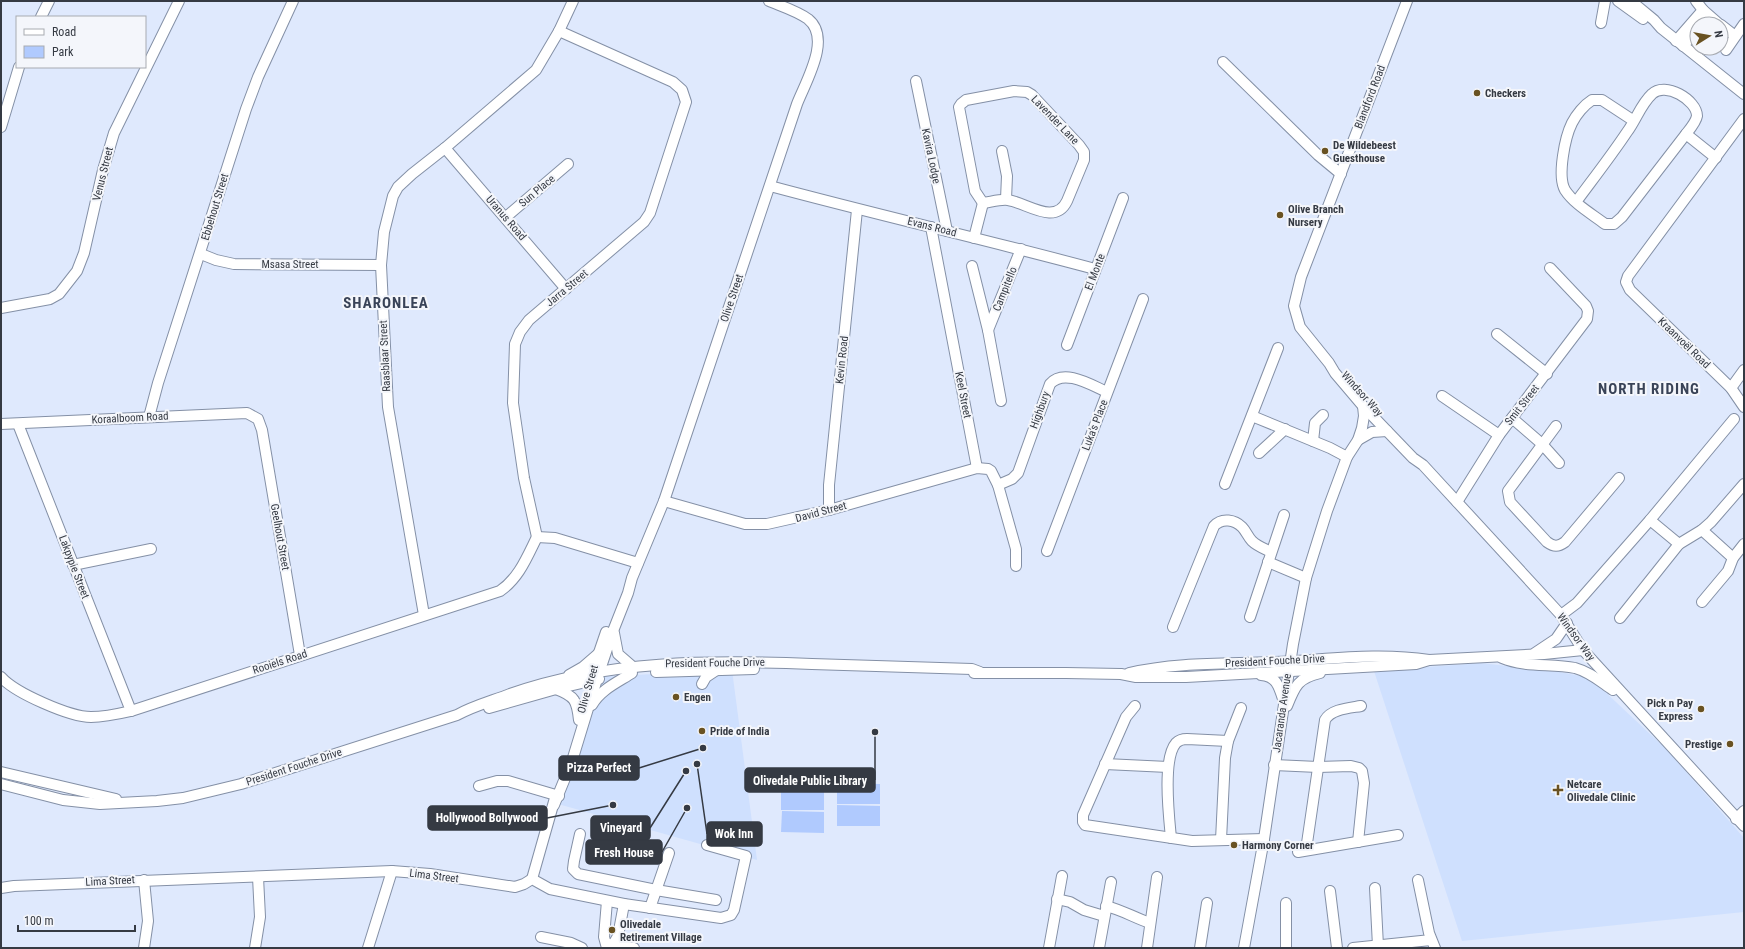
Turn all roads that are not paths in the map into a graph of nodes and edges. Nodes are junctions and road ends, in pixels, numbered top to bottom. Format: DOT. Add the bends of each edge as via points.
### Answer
graph roads {
  1 [pos="49,1"];
  2 [pos="179,1"];
  3 [pos="293,1"];
  4 [pos="573,1"];
  5 [pos="769,1"];
  6 [pos="1407,1"];
  7 [pos="1605,1"];
  8 [pos="1618,1"];
  9 [pos="1631,1"];
  10 [pos="1696,1"];
  11 [pos="1706,13"];
  12 [pos="42,16"];
  13 [pos="1705,16"];
  14 [pos="1710,16"];
  15 [pos="1601,23"];
  16 [pos="1744,24"];
  17 [pos="1661,28"];
  18 [pos="559,31"];
  19 [pos="1729,32"];
  20 [pos="1689,36"];
  21 [pos="1735,36"];
  22 [pos="1680,43"];
  23 [pos="1729,45"];
  24 [pos="1223,62"];
  25 [pos="19,68"];
  26 [pos="916,81"];
  27 [pos="1744,94"];
  28 [pos="1744,119"];
  29 [pos="1634,121"];
  30 [pos="1,127"];
  31 [pos="1686,134"];
  32 [pos="445,148"];
  33 [pos="1002,151"];
  34 [pos="1716,158"];
  35 [pos="568,164"];
  36 [pos="1341,174"];
  37 [pos="770,186"];
  38 [pos="1123,198"];
  39 [pos="1006,199"];
  40 [pos="1576,202"];
  41 [pos="983,203"];
  42 [pos="857,210"];
  43 [pos="506,217"];
  44 [pos="931,227"];
  45 [pos="947,231"];
  46 [pos="974,238"];
  47 [pos="1021,249"];
  48 [pos="200,254"];
  49 [pos="382,265"];
  50 [pos="972,266"];
  51 [pos="1550,268"];
  52 [pos="1095,269"];
  53 [pos="566,289"];
  54 [pos="1143,299"];
  55 [pos="1294,306"];
  56 [pos="1,308"];
  57 [pos="988,330"];
  58 [pos="1497,334"];
  59 [pos="1067,345"];
  60 [pos="1278,348"];
  61 [pos="1329,363"];
  62 [pos="1744,370"];
  63 [pos="1547,374"];
  64 [pos="1731,388"];
  65 [pos="1107,392"];
  66 [pos="1442,396"];
  67 [pos="1001,401"];
  68 [pos="1363,406"];
  69 [pos="1744,407"];
  70 [pos="1323,415"];
  71 [pos="1252,416"];
  72 [pos="149,417"];
  73 [pos="1512,418"];
  74 [pos="258,419"];
  75 [pos="1734,419"];
  76 [pos="1,424"];
  77 [pos="18,424"];
  78 [pos="1556,426"];
  79 [pos="1285,429"];
  80 [pos="1387,431"];
  81 [pos="1499,435"];
  82 [pos="1358,440"];
  83 [pos="1313,441"];
  84 [pos="1542,444"];
  85 [pos="1259,453"];
  86 [pos="1347,457"];
  87 [pos="1559,462"];
  88 [pos="1423,465"];
  89 [pos="977,468"];
  90 [pos="1619,478"];
  91 [pos="1225,484"];
  92 [pos="1744,484"];
  93 [pos="998,485"];
  94 [pos="664,501"];
  95 [pos="1457,502"];
  96 [pos="829,510"];
  97 [pos="1284,516"];
  98 [pos="1650,520"];
  99 [pos="1702,530"];
  100 [pos="537,537"];
  101 [pos="1679,544"];
  102 [pos="1744,544"];
  103 [pos="151,549"];
  104 [pos="1047,551"];
  105 [pos="1271,552"];
  106 [pos="1733,558"];
  107 [pos="1268,562"];
  108 [pos="638,563"];
  109 [pos="73,565"];
  110 [pos="1016,566"];
  111 [pos="632,578"];
  112 [pos="1306,578"];
  113 [pos="1702,602"];
  114 [pos="424,615"];
  115 [pos="1250,617"];
  116 [pos="1620,618"];
  117 [pos="1564,619"];
  118 [pos="1173,627"];
  119 [pos="613,631"];
  120 [pos="1583,650"];
  121 [pos="598,654"];
  122 [pos="1534,654"];
  123 [pos="300,655"];
  124 [pos="1497,657"];
  125 [pos="1429,660"];
  126 [pos="1289,666"];
  127 [pos="1344,668"];
  128 [pos="718,669"];
  129 [pos="632,670"];
  130 [pos="980,672"];
  131 [pos="1121,674"];
  132 [pos="1244,674"];
  133 [pos="1,677"];
  134 [pos="595,677"];
  135 [pos="702,684"];
  136 [pos="555,685"];
  137 [pos="1628,700"];
  138 [pos="1284,701"];
  139 [pos="1135,706"];
  140 [pos="1362,706"];
  141 [pos="1241,708"];
  142 [pos="131,711"];
  143 [pos="1281,718"];
  144 [pos="582,721"];
  145 [pos="1228,742"];
  146 [pos="1105,764"];
  147 [pos="1274,765"];
  148 [pos="1168,767"];
  149 [pos="1318,767"];
  150 [pos="1,772"];
  151 [pos="1,784"];
  152 [pos="478,786"];
  153 [pos="556,799"];
  154 [pos="128,802"];
  155 [pos="1744,811"];
  156 [pos="1736,818"];
  157 [pos="1744,826"];
  158 [pos="580,834"];
  159 [pos="1398,835"];
  160 [pos="1171,838"];
  161 [pos="1264,839"];
  162 [pos="1221,840"];
  163 [pos="1358,842"];
  164 [pos="707,845"];
  165 [pos="669,853"];
  166 [pos="392,871"];
  167 [pos="1062,876"];
  168 [pos="258,877"];
  169 [pos="1157,877"];
  170 [pos="532,879"];
  171 [pos="144,880"];
  172 [pos="1418,880"];
  173 [pos="1111,882"];
  174 [pos="1,888"];
  175 [pos="1375,888"];
  176 [pos="656,890"];
  177 [pos="1330,891"];
  178 [pos="1057,899"];
  179 [pos="716,900"];
  180 [pos="607,901"];
  181 [pos="1207,902"];
  182 [pos="1286,903"];
  183 [pos="624,904"];
  184 [pos="650,908"];
  185 [pos="1105,911"];
  186 [pos="1150,923"];
  187 [pos="541,937"];
  188 [pos="1433,944"];
  189 [pos="571,946"];
  190 [pos="609,946"];
  191 [pos="1378,946"];
  192 [pos="1397,946"];
  193 [pos="144,948"];
  194 [pos="255,948"];
  195 [pos="368,948"];
  196 [pos="582,948"];
  197 [pos="634,948"];
  198 [pos="1049,948"];
  199 [pos="1099,948"];
  200 [pos="1147,948"];
  201 [pos="1200,948"];
  202 [pos="1244,948"];
  203 [pos="1286,948"];
  204 [pos="1337,948"];
  205 [pos="1353,948"];
  1 -- 12 [label="street"];
  2 -- 56 [label="street, Venus Street" via="114,133 84,253 77,271 59,294 50,300"];
  3 -- 48 [label="street, Ebbehout Street" via="246,109"];
  4 -- 18 [label="street, Raasblaar Street"];
  5 -- 37 [label="street, Olive Street" via="814,25 818,46"];
  6 -- 36 [label="street, Blandford Road"];
  7 -- 15 [label="street"];
  8 -- 17 [label="street"];
  9 -- 17 [label="street"];
  10 -- 11 [label="street"];
  11 -- 13 [label="street"];
  11 -- 14 [label="street"];
  11 -- 22 [label="street"];
  16 -- 21 [label="street"];
  17 -- 22 [label="street"];
  18 -- 32 [label="street, Raasblaar Street" via="532,75"];
  18 -- 53 [label="street, Jarra Street" via="673,82 682,90 686,102 650,213 644,222"];
  19 -- 21 [label="street"];
  20 -- 22 [label="street"];
  21 -- 23 [label="street"];
  22 -- 27 [label="street"];
  24 -- 36 [label="street" via="1318,155"];
  25 -- 30 [label="street"];
  26 -- 45 [label="street, Kavira Lodge"];
  28 -- 34 [label="street"];
  29 -- 31 [label="street" via="1653,92 1672,90 1692,104 1696,112 1696,120"];
  29 -- 40 [label="street"];
  29 -- 40 [label="street" via="1597,99 1588,102 1575,118 1567,137 1562,172 1564,188"];
  31 -- 34 [label="street"];
  31 -- 40 [label="street" via="1614,224 1605,224"];
  32 -- 43 [label="street, Uranus Road"];
  32 -- 49 [label="street, Raasblaar Street" via="395,191 384,232"];
  33 -- 39 [label="street" via="1007,176"];
  34 -- 64 [label="street, Kraanvoël Road" via="1626,279 1630,290"];
  35 -- 43 [label="street, Sun Place"];
  36 -- 55 [label="street, Blandford Road" via="1301,277"];
  37 -- 42 [label="street, Evans Road"];
  37 -- 94 [label="street, Olive Street"];
  38 -- 52 [label="street, El Monte"];
  39 -- 41 [label="street, Lavender Lane"];
  39 -- 41 [label="street, Lavender Lane" via="1044,212 1060,211 1068,202 1084,156 1079,145 1038,99 1027,92 966,100 959,107 975,191"];
  41 -- 46 [label="street"];
  42 -- 44 [label="street, Evans Road"];
  42 -- 96 [label="street, Kevin Road" via="829,485"];
  43 -- 53 [label="street, Uranus Road"];
  44 -- 45 [label="street, Evans Road"];
  44 -- 89 [label="street, Keel Street"];
  45 -- 46 [label="street, Evans Road"];
  46 -- 47 [label="street, Evans Road"];
  47 -- 52 [label="street, Evans Road"];
  47 -- 57 [label="street, Campitello"];
  48 -- 49 [label="street, Msasa Street" via="234,264"];
  48 -- 72 [label="street, Ebbehout Street"];
  49 -- 114 [label="street, Raasblaar Street" via="388,407"];
  50 -- 57 [label="street, Campitello"];
  51 -- 63 [label="street, Smit Street" via="1584,302 1588,310 1585,322"];
  52 -- 59 [label="street, El Monte"];
  53 -- 100 [label="street, Jarra Street" via="524,326 517,338 513,355 513,403 524,478"];
  54 -- 65 [label="street, Luka's Place"];
  55 -- 61 [label="street, Windsor Way" via="1300,327"];
  57 -- 67 [label="street, Campitello"];
  58 -- 63 [label="street"];
  60 -- 71 [label="street"];
  61 -- 68 [label="street, Windsor Way"];
  61 -- 88 [label="street, Windsor Way" via="1340,370"];
  62 -- 64 [label="street"];
  63 -- 73 [label="street, Smit Street"];
  64 -- 69 [label="street, Kraanvoël Road"];
  65 -- 93 [label="street, Highbury" via="1069,377 1058,377 1053,380 1018,473 1012,479"];
  65 -- 104 [label="street, Luka's Place"];
  66 -- 81 [label="street"];
  68 -- 80 [label="street, Windsor Way"];
  68 -- 82 [label="street, Jacaranda Avenue" via="1364,421"];
  70 -- 83 [label="street" via="1315,423"];
  71 -- 79 [label="street"];
  71 -- 91 [label="street"];
  72 -- 74 [label="street, Koraalboom Road" via="247,413"];
  72 -- 77 [label="street, Koraalboom Road"];
  73 -- 81 [label="street, Smit Street"];
  73 -- 84 [label="street"];
  74 -- 123 [label="street, Geelhout Street" via="262,430"];
  75 -- 98 [label="street"];
  76 -- 77 [label="street, Koraalboom Road"];
  77 -- 109 [label="street, Lakpypie Street"];
  78 -- 84 [label="street"];
  79 -- 83 [label="street"];
  79 -- 85 [label="street"];
  80 -- 82 [label="street" via="1372,432"];
  80 -- 88 [label="street, Windsor Way"];
  81 -- 95 [label="street, Smit Street"];
  82 -- 86 [label="street, Jacaranda Avenue"];
  83 -- 86 [label="street"];
  84 -- 87 [label="street"];
  84 -- 90 [label="street" via="1511,485 1508,495 1510,502 1551,545 1559,546 1565,542"];
  86 -- 112 [label="street, Jacaranda Avenue"];
  88 -- 95 [label="street, Windsor Way"];
  89 -- 93 [label="street" via="991,471"];
  89 -- 96 [label="street, David Street"];
  92 -- 99 [label="street"];
  93 -- 110 [label="street" via="1016,549"];
  94 -- 96 [label="street, David Street" via="755,525 781,522"];
  94 -- 108 [label="street, Olive Street"];
  95 -- 117 [label="street, Windsor Way"];
  97 -- 105 [label="street"];
  98 -- 101 [label="street"];
  98 -- 117 [label="street"];
  99 -- 101 [label="street"];
  99 -- 106 [label="street"];
  100 -- 108 [label="street" via="555,538"];
  100 -- 114 [label="street, Rooiels Road" via="518,573 506,587 484,597"];
  101 -- 116 [label="street"];
  102 -- 106 [label="street"];
  103 -- 109 [label="street"];
  105 -- 107 [label="street"];
  105 -- 118 [label="street" via="1251,540 1238,524 1226,520 1217,522"];
  106 -- 113 [label="street" via="1728,571"];
  107 -- 112 [label="street"];
  107 -- 115 [label="street"];
  108 -- 111 [label="street, Olive Street"];
  109 -- 142 [label="street, Lakpypie Street"];
  111 -- 119 [label="street, Olive Street"];
  111 -- 121 [label="street, Olive Street" via="623,591"];
  112 -- 126 [label="street, Jacaranda Avenue"];
  114 -- 123 [label="street, Rooiels Road"];
  117 -- 120 [label="street, Windsor Way"];
  117 -- 122 [label="street" via="1556,639"];
  119 -- 129 [label="street" via="618,654"];
  119 -- 134 [label="street, Olive Street"];
  120 -- 122 [label="street, President Fouche Drive"];
  120 -- 137 [label="street, Windsor Way"];
  121 -- 134 [label="street, Olive Street"];
  121 -- 136 [label="street"];
  122 -- 124 [label="street, President Fouche Drive"];
  123 -- 142 [label="street, Rooiels Road"];
  124 -- 125 [label="street, President Fouche Drive"];
  124 -- 137 [label="street" via="1517,663 1577,669 1588,673"];
  125 -- 126 [label="street, President Fouche Drive" via="1360,656"];
  125 -- 127 [label="street, President Fouche Drive" via="1416,664"];
  126 -- 127 [label="street, President Fouche Drive"];
  126 -- 131 [label="street, President Fouche Drive" via="1165,667"];
  126 -- 132 [label="street, President Fouche Drive"];
  126 -- 138 [label="street, Jacaranda Avenue"];
  127 -- 143 [label="street" via="1313,675 1300,682"];
  128 -- 129 [label="street, President Fouche Drive"];
  128 -- 130 [label="street, President Fouche Drive"];
  128 -- 135 [label="street" via="706,677"];
  129 -- 130 [label="street, President Fouche Drive" via="700,662 775,662 972,669"];
  129 -- 134 [label="street, President Fouche Drive"];
  129 -- 144 [label="street" via="599,695"];
  130 -- 131 [label="street, President Fouche Drive"];
  131 -- 132 [label="street, President Fouche Drive" via="1150,677"];
  132 -- 138 [label="street" via="1264,675 1273,679"];
  133 -- 142 [label="street, Rooiels Road" via="22,693 50,706 77,714 89,717"];
  134 -- 136 [label="street, President Fouche Drive"];
  134 -- 144 [label="street, Olive Street"];
  136 -- 144 [label="street" via="574,699"];
  136 -- 154 [label="street, President Fouche Drive" via="211,792 156,801"];
  137 -- 156 [label="street, Windsor Way"];
  138 -- 143 [label="street, Jacaranda Avenue"];
  139 -- 146 [label="street" via="1126,717"];
  140 -- 149 [label="street" via="1327,716"];
  141 -- 145 [label="street"];
  143 -- 147 [label="street, Jacaranda Avenue"];
  144 -- 153 [label="street, Olive Street"];
  145 -- 148 [label="street" via="1181,740 1172,750"];
  145 -- 162 [label="street"];
  146 -- 148 [label="street"];
  146 -- 160 [label="street" via="1083,815 1083,822"];
  147 -- 149 [label="street"];
  147 -- 161 [label="street, Jacaranda Avenue"];
  148 -- 160 [label="street"];
  149 -- 163 [label="street" via="1351,766 1359,768 1364,775"];
  149 -- 163 [label="street" via="1302,851"];
  150 -- 154 [label="street, President Fouche Drive"];
  151 -- 154 [label="street, President Fouche Drive" via="63,800 100,804"];
  152 -- 153 [label="street" via="508,781"];
  153 -- 170 [label="street, Olive Street"];
  155 -- 156 [label="street"];
  156 -- 157 [label="street, Windsor Way"];
  158 -- 176 [label="street" via="573,869 576,872 582,876"];
  159 -- 163 [label="street"];
  160 -- 162 [label="street" via="1192,841"];
  161 -- 162 [label="street"];
  161 -- 202 [label="street, Jacaranda Avenue"];
  164 -- 184 [label="street" via="746,856 731,915 721,918"];
  165 -- 176 [label="street"];
  166 -- 168 [label="street, Lima Street"];
  166 -- 170 [label="street, Lima Street" via="430,874 509,887 524,884"];
  166 -- 195 [label="street"];
  167 -- 178 [label="street"];
  168 -- 171 [label="street, Lima Street"];
  168 -- 194 [label="street" via="260,917"];
  169 -- 186 [label="street"];
  170 -- 180 [label="street" via="550,889"];
  171 -- 174 [label="street, Lima Street"];
  171 -- 193 [label="street" via="148,921"];
  172 -- 188 [label="street"];
  173 -- 185 [label="street"];
  175 -- 191 [label="street"];
  176 -- 179 [label="street"];
  176 -- 184 [label="street"];
  177 -- 204 [label="street"];
  178 -- 185 [label="street" via="1070,902 1084,910"];
  178 -- 198 [label="street"];
  180 -- 183 [label="street"];
  180 -- 190 [label="street" via="604,937"];
  181 -- 201 [label="street"];
  182 -- 203 [label="street"];
  183 -- 184 [label="street"];
  183 -- 190 [label="street" via="618,936"];
  185 -- 186 [label="street" via="1122,910"];
  185 -- 199 [label="street"];
  186 -- 200 [label="street"];
  187 -- 189 [label="street"];
  188 -- 192 [label="street"];
  189 -- 196 [label="street"];
  190 -- 197 [label="street"];
  191 -- 192 [label="street"];
  191 -- 205 [label="street"];
}
